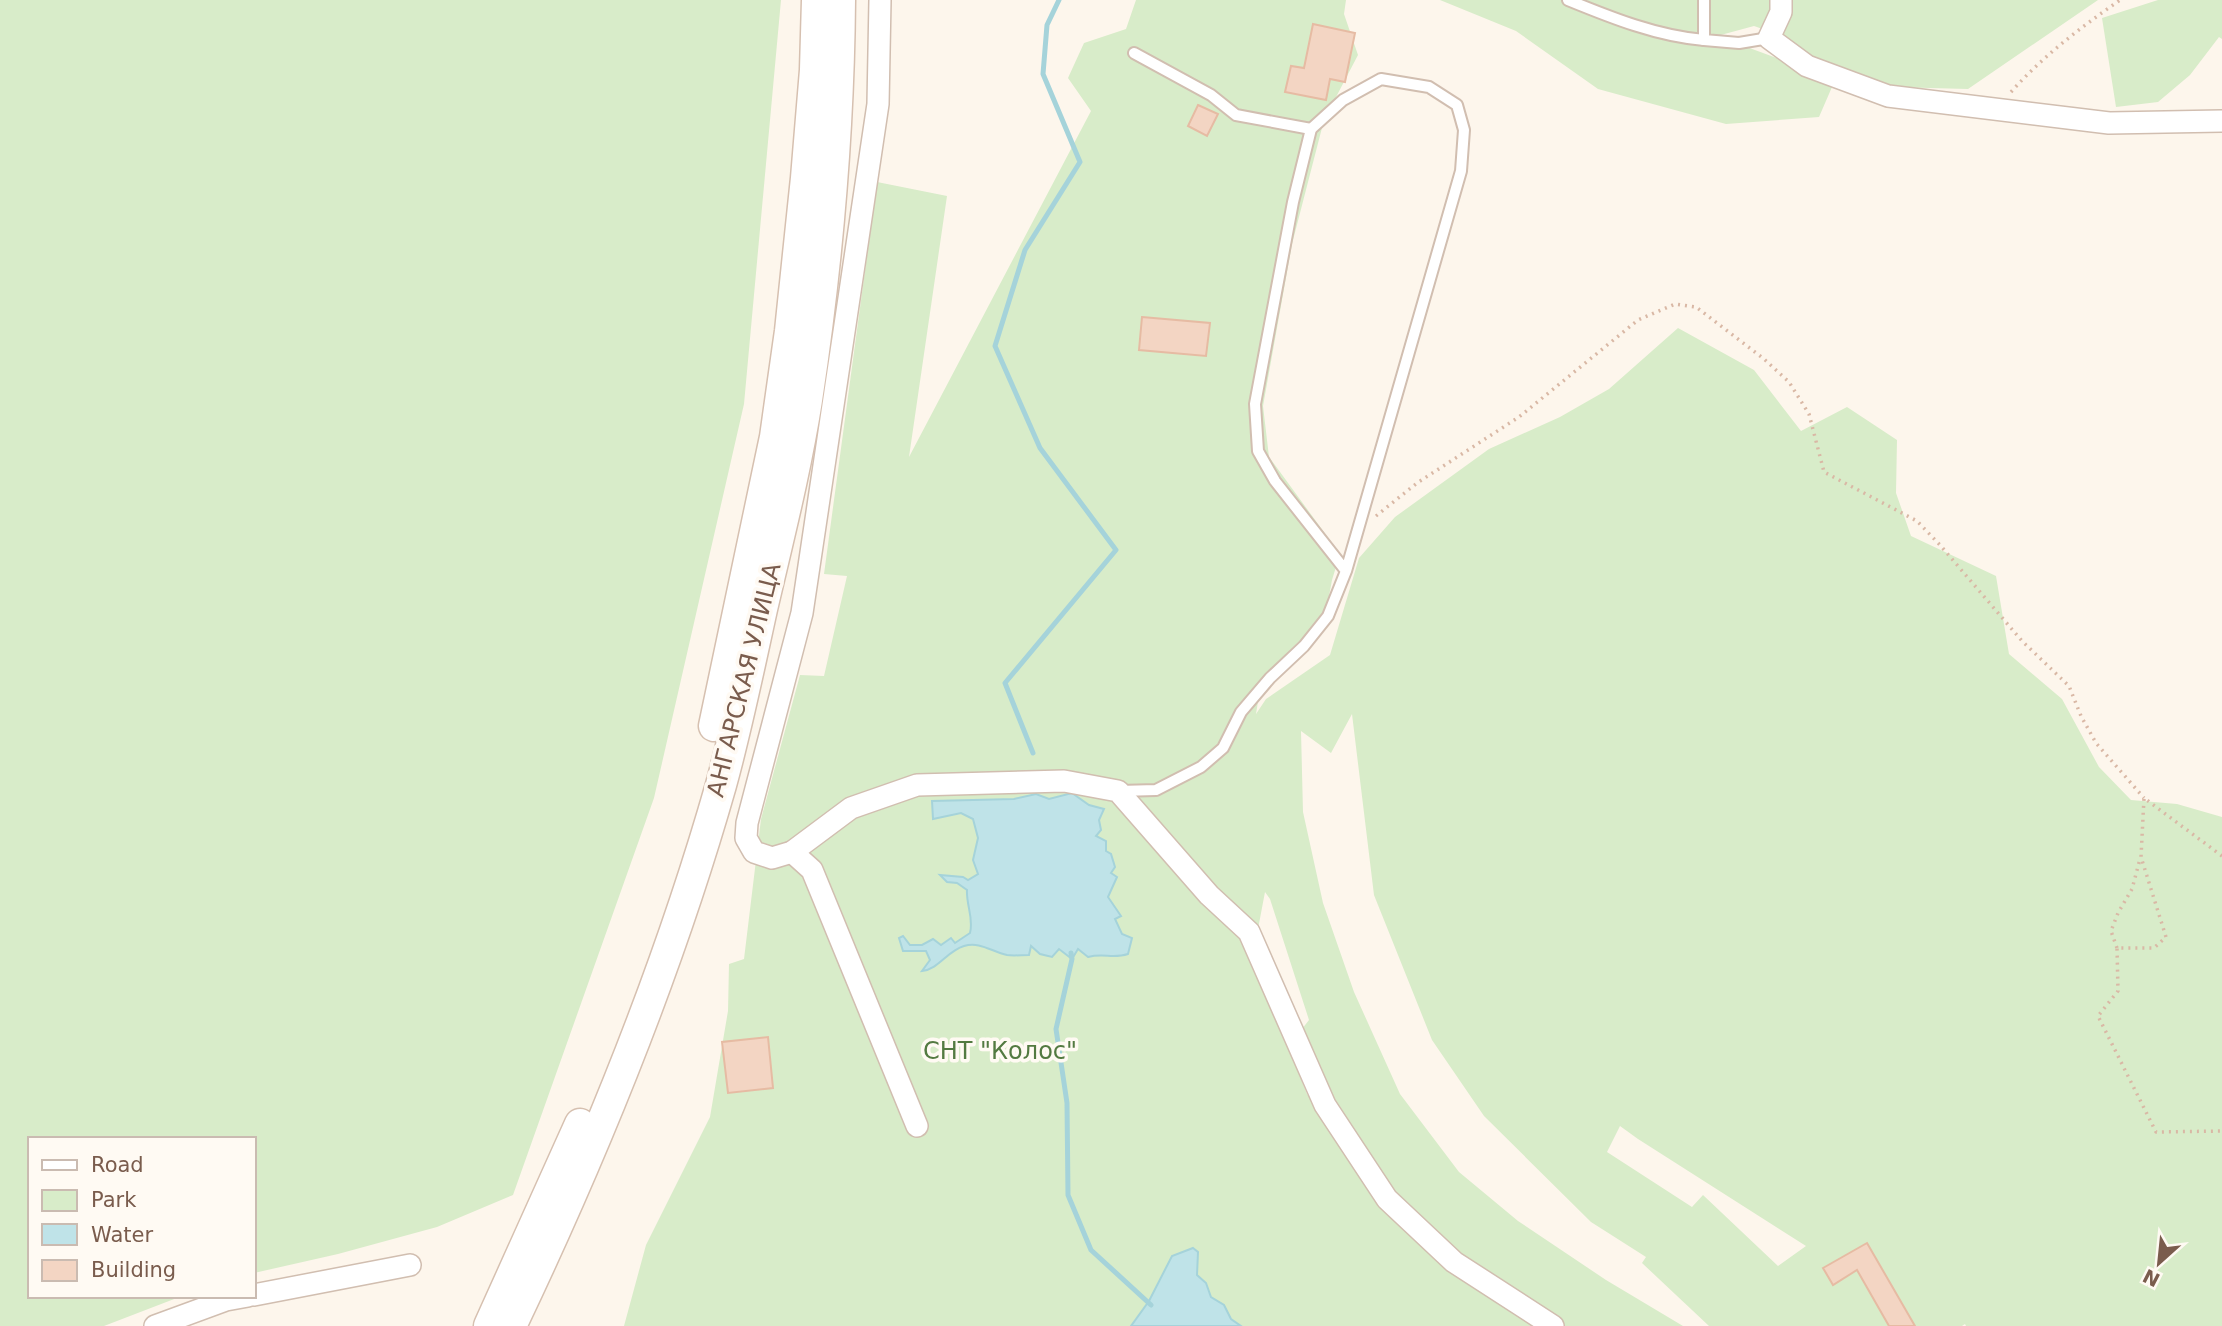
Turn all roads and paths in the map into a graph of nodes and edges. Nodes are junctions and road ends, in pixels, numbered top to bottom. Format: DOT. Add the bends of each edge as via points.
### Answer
graph roads {
  1 [pos="817,0"];
  2 [pos="840,0"];
  3 [pos="880,0"];
  4 [pos="1568,0"];
  5 [pos="1704,0"];
  6 [pos="1781,0"];
  7 [pos="2120,0"];
  8 [pos="1769,38"];
  9 [pos="1704,40"];
  10 [pos="1133,53"];
  11 [pos="1995,109"];
  12 [pos="2222,121"];
  13 [pos="1311,128"];
  14 [pos="1357,531"];
  15 [pos="1346,571"];
  16 [pos="1118,791"];
  17 [pos="2144,798"];
  18 [pos="792,852"];
  19 [pos="2141,856"];
  20 [pos="2222,856"];
  21 [pos="2117,948"];
  22 [pos="917,1126"];
  23 [pos="2222,1131"];
  24 [pos="411,1265"];
  25 [pos="256,1295"];
  26 [pos="237,1298"];
  27 [pos="155,1326"];
  28 [pos="489,1326"];
  29 [pos="511,1326"];
  30 [pos="1553,1326"];
  1 -- 28 [label="main road, АНГАРСКАЯ УЛИЦА" via="806,178 775,437 704,772 625,1018"];
  2 -- 29 [label="main road, АНГАРСКАЯ УЛИЦА" via="829,223 807,401 721,784 671,939 591,1151"];
  3 -- 18 [label="street" via="878,104 802,613 747,822 747,838 754,852 772,858"];
  4 -- 9 [label="lane" via="1675,38"];
  5 -- 9 [label="lane"];
  6 -- 8 [label="street" via="1781,12"];
  7 -- 11 [label="path" via="2076,30"];
  8 -- 9 [label="lane" via="1739,43"];
  8 -- 11 [label="street" via="1807,66 1888,96"];
  10 -- 13 [label="lane" via="1211,95 1236,115"];
  11 -- 12 [label="street" via="2109,123"];
  13 -- 14 [label="lane" via="1343,100 1381,79 1429,88 1457,106 1464,130 1461,171"];
  13 -- 15 [label="lane" via="1255,404 1256,427 1258,451 1275,481"];
  14 -- 15 [label="lane"];
  14 -- 17 [label="path" via="1417,483 1518,417 1638,320 1675,304 1696,307 1788,382 1809,414 1824,472 1917,521 2022,641 2069,686 2096,743"];
  15 -- 16 [label="lane" via="1328,616 1241,712 1223,748 1202,768 1156,790"];
  16 -- 18 [label="street" via="1064,782 917,785 851,808"];
  16 -- 30 [label="street" via="1209,895 1249,932 1325,1105 1387,1199 1454,1262"];
  17 -- 19 [label="path"];
  17 -- 20 [label="path"];
  18 -- 22 [label="street" via="812,870"];
  19 -- 21 [label="path" via="2132,889 2111,931"];
  19 -- 21 [label="path" via="2166,937 2154,948"];
  21 -- 23 [label="path" via="2118,991 2098,1016 2156,1132"];
  24 -- 25 [label="street"];
  26 -- 27 [label="street"];
}
